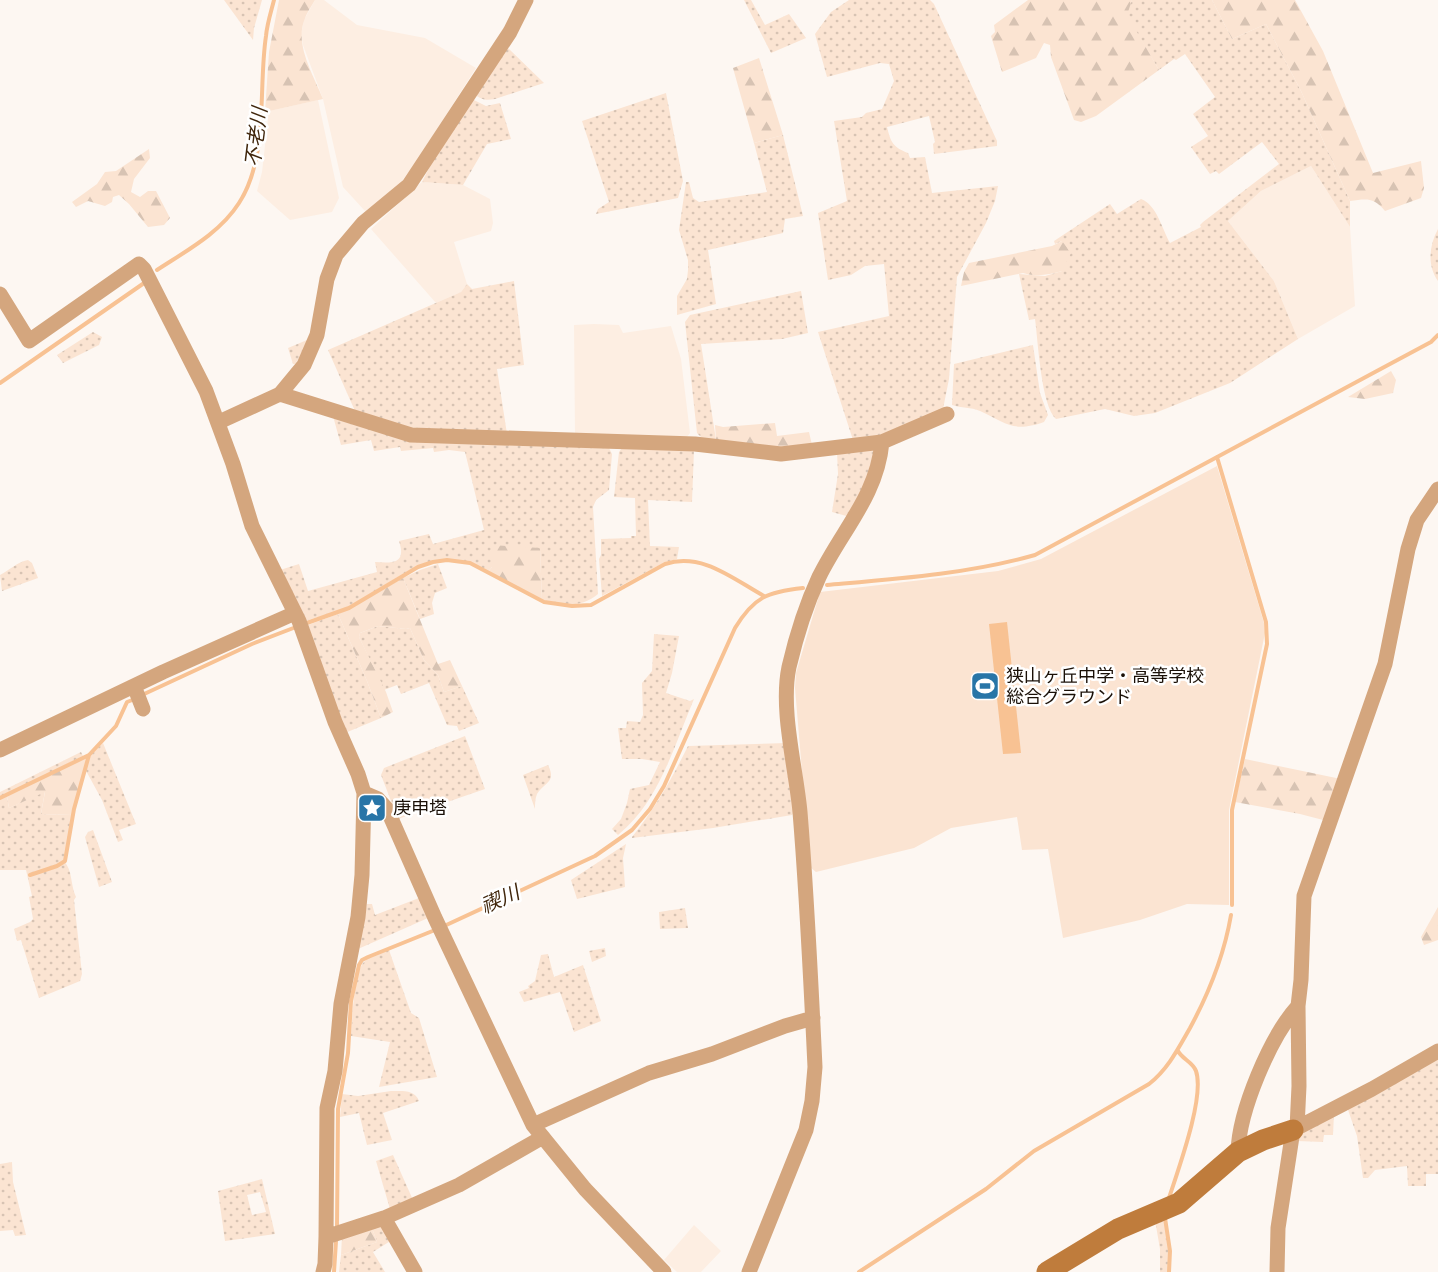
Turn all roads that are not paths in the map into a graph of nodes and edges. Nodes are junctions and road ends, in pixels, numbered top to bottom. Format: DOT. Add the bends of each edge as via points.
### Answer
graph roads {
  1 [pos="525,0"];
  2 [pos="0,294"];
  3 [pos="280,394"];
  4 [pos="947,414"];
  5 [pos="219,422"];
  6 [pos="882,442"];
  7 [pos="1438,489"];
  8 [pos="297,617"];
  9 [pos="135,689"];
  10 [pos="143,709"];
  11 [pos="0,750"];
  12 [pos="364,793"];
  13 [pos="1298,1006"];
  14 [pos="813,1018"];
  15 [pos="1438,1051"];
  16 [pos="1295,1129"];
  17 [pos="538,1131"];
  18 [pos="1238,1152"];
  19 [pos="384,1218"];
  20 [pos="326,1237"];
  21 [pos="323,1272"];
  22 [pos="415,1272"];
  23 [pos="664,1272"];
  24 [pos="749,1272"];
  25 [pos="1047,1272"];
  26 [pos="1277,1272"];
  1 -- 3 [label="street" via="510,32 409,185 363,224 336,255 312,350"];
  2 -- 5 [label="street" via="29,341 139,264 152,282"];
  3 -- 5 [label="street"];
  3 -- 6 [label="street" via="426,437 695,444 780,454"];
  4 -- 6 [label="street"];
  5 -- 8 [label="street" via="252,526"];
  6 -- 14 [label="street" via="868,496 809,599 788,677 787,705 800,810"];
  7 -- 13 [label="street" via="1417,520 1385,664 1304,896"];
  8 -- 9 [label="street"];
  8 -- 12 [label="street"];
  9 -- 10 [label="street"];
  9 -- 11 [label="street"];
  12 -- 17 [label="street" via="378,799 387,809"];
  12 -- 20 [label="street" via="358,917 327,1108"];
  13 -- 16 [label="street"];
  13 -- 18 [label="street" via="1277,1037 1252,1092"];
  14 -- 17 [label="street" via="649,1073"];
  14 -- 24 [label="street" via="815,1067 806,1130"];
  15 -- 16 [label="street"];
  16 -- 18 [label="street"];
  16 -- 26 [label="street" via="1278,1228"];
  17 -- 19 [label="street" via="459,1185"];
  17 -- 23 [label="street" via="585,1189"];
  18 -- 25 [label="street" via="1179,1203 1118,1229"];
  19 -- 20 [label="street"];
  19 -- 22 [label="street"];
  20 -- 21 [label="street"];
}
